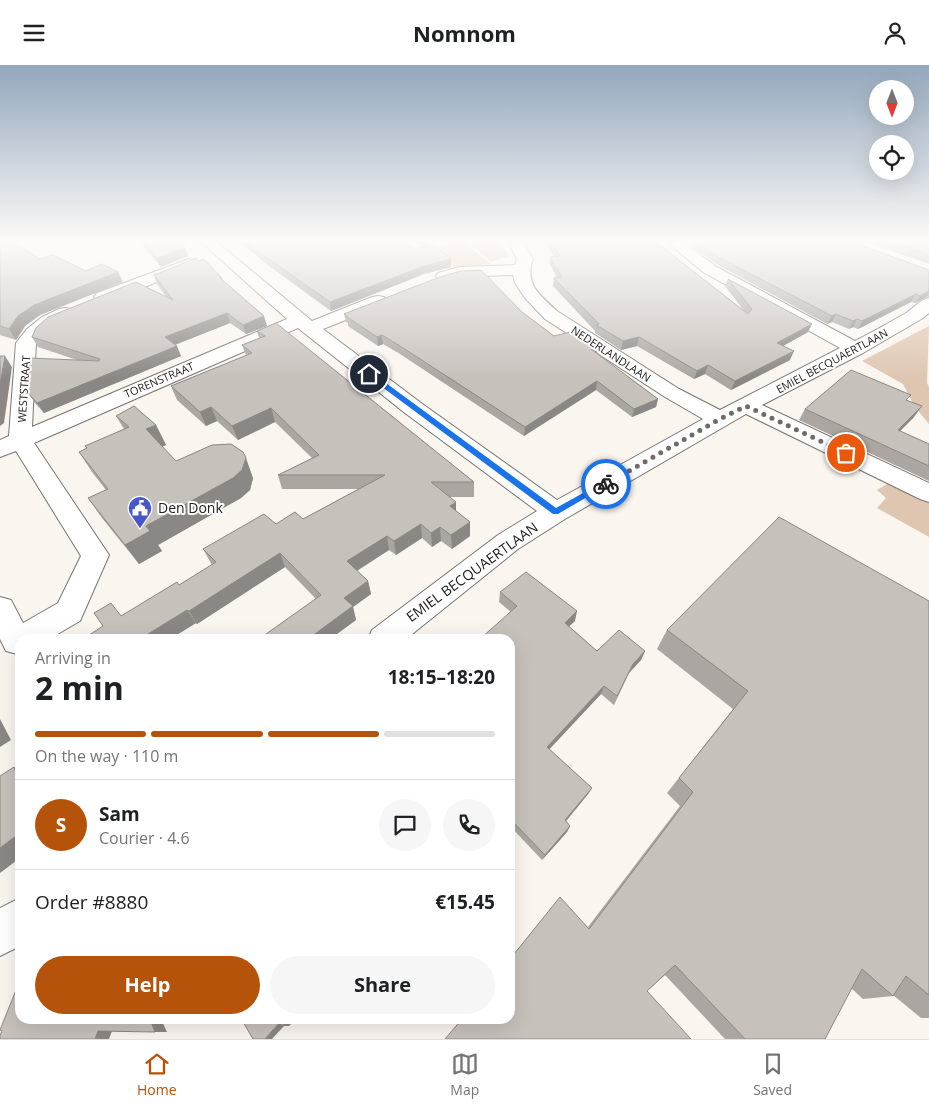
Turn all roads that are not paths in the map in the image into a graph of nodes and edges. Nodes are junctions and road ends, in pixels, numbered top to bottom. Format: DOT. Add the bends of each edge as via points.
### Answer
graph roads {
  1 [pos="122,287"];
  2 [pos="261,287"];
  3 [pos="526,287"];
  4 [pos="741,287"];
  5 [pos="396,294"];
  6 [pos="925,312"];
  7 [pos="304,324"];
  8 [pos="856,349"];
  9 [pos="746,406"];
  10 [pos="720,419"];
  11 [pos="10,444"];
  12 [pos="929,493"];
  13 [pos="556,512"];
  14 [pos="0,609"];
  15 [pos="30,634"];
  16 [pos="389,634"];
  17 [pos="14,643"];
  18 [pos="15,923"];
  19 [pos="0,935"];
  1 -- 11 [label="street, WESTSTRAAT" via="47,321 33,332 26,343"];
  2 -- 7 [label="street"];
  3 -- 10 [label="street, NEDERLANDLAAN" via="551,315 672,393"];
  4 -- 8 [label="street"];
  5 -- 7 [label="street, TORENSTRAAT"];
  6 -- 8 [label="street, EMIEL BECQUAERTLAAN"];
  7 -- 11 [label="street, TORENSTRAAT"];
  7 -- 13 [label="street"];
  8 -- 9 [label="street, EMIEL BECQUAERTLAAN"];
  9 -- 10 [label="street, EMIEL BECQUAERTLAAN"];
  9 -- 12 [label="street"];
  10 -- 13 [label="street, EMIEL BECQUAERTLAAN"];
  11 -- 15 [label="street" via="95,555 69,612"];
  13 -- 16 [label="street, EMIEL BECQUAERTLAAN" via="508,542"];
  14 -- 17 [label="street"];
  18 -- 19 [label="street"];
}
